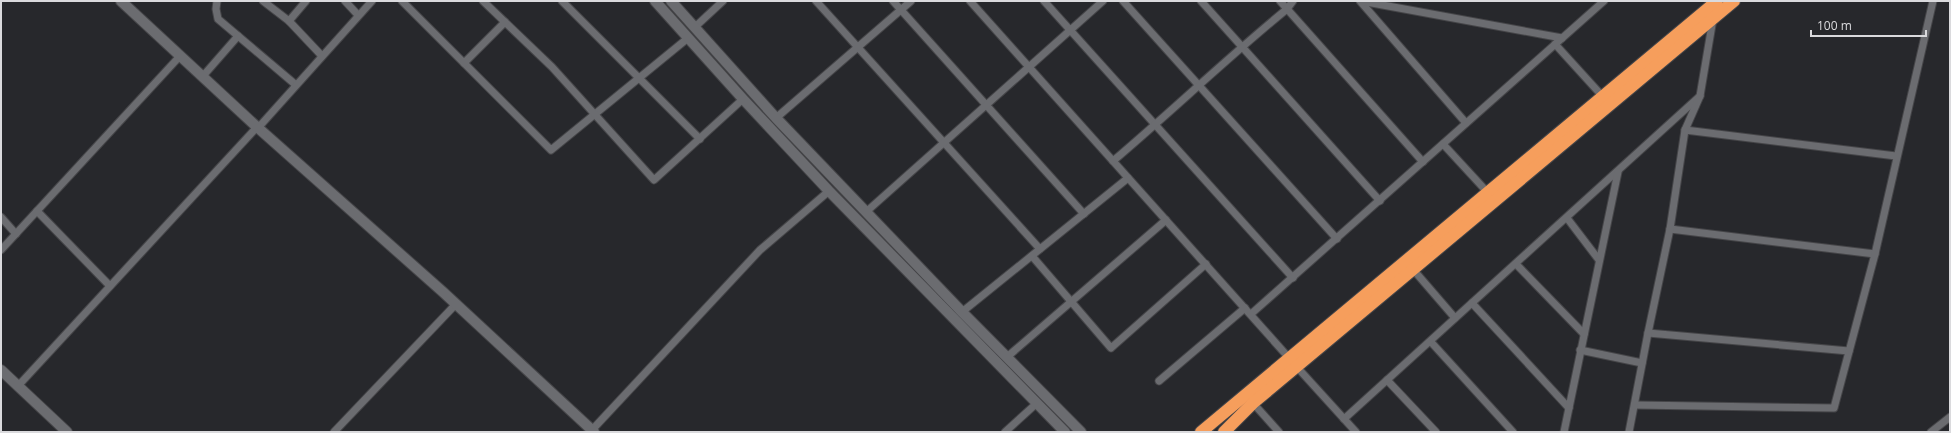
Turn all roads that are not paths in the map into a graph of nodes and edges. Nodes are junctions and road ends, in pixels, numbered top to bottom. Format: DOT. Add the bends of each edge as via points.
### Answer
graph roads {
  1 [pos="121,1"];
  2 [pos="217,1"];
  3 [pos="263,1"];
  4 [pos="306,1"];
  5 [pos="344,1"];
  6 [pos="372,1"];
  7 [pos="402,1"];
  8 [pos="483,1"];
  9 [pos="562,1"];
  10 [pos="655,1"];
  11 [pos="671,1"];
  12 [pos="723,1"];
  13 [pos="816,1"];
  14 [pos="893,1"];
  15 [pos="911,1"];
  16 [pos="970,1"];
  17 [pos="1044,1"];
  18 [pos="1104,1"];
  19 [pos="1123,1"];
  20 [pos="1201,1"];
  21 [pos="1280,1"];
  22 [pos="1293,1"];
  23 [pos="1361,1"];
  24 [pos="1604,1"];
  25 [pos="1734,1"];
  26 [pos="1933,1"];
  27 [pos="1287,9"];
  28 [pos="1713,9"];
  29 [pos="901,10"];
  30 [pos="358,15"];
  31 [pos="289,21"];
  32 [pos="505,22"];
  33 [pos="695,27"];
  34 [pos="1071,30"];
  35 [pos="238,36"];
  36 [pos="688,38"];
  37 [pos="1562,38"];
  38 [pos="1555,44"];
  39 [pos="1241,46"];
  40 [pos="858,47"];
  41 [pos="180,56"];
  42 [pos="322,56"];
  43 [pos="464,63"];
  44 [pos="1029,67"];
  45 [pos="202,76"];
  46 [pos="639,78"];
  47 [pos="296,85"];
  48 [pos="1200,86"];
  49 [pos="1700,96"];
  50 [pos="743,99"];
  51 [pos="1606,101"];
  52 [pos="986,105"];
  53 [pos="595,114"];
  54 [pos="776,118"];
  55 [pos="1466,123"];
  56 [pos="1156,125"];
  57 [pos="258,128"];
  58 [pos="1685,130"];
  59 [pos="700,139"];
  60 [pos="944,142"];
  61 [pos="1443,144"];
  62 [pos="1896,156"];
  63 [pos="1113,161"];
  64 [pos="1423,162"];
  65 [pos="1618,171"];
  66 [pos="1128,178"];
  67 [pos="829,192"];
  68 [pos="1491,197"];
  69 [pos="1380,201"];
  70 [pos="37,211"];
  71 [pos="866,212"];
  72 [pos="1084,214"];
  73 [pos="1,217"];
  74 [pos="1567,218"];
  75 [pos="1166,220"];
  76 [pos="1670,229"];
  77 [pos="16,234"];
  78 [pos="1337,239"];
  79 [pos="1040,249"];
  80 [pos="1,250"];
  81 [pos="1875,254"];
  82 [pos="1032,256"];
  83 [pos="1599,260"];
  84 [pos="1206,264"];
  85 [pos="1516,264"];
  86 [pos="1410,265"];
  87 [pos="1293,278"];
  88 [pos="110,286"];
  89 [pos="1070,301"];
  90 [pos="1472,303"];
  91 [pos="456,304"];
  92 [pos="1245,308"];
  93 [pos="962,312"];
  94 [pos="1250,314"];
  95 [pos="1455,318"];
  96 [pos="1648,332"];
  97 [pos="1584,334"];
  98 [pos="1430,342"];
  99 [pos="1580,350"];
  100 [pos="1849,350"];
  101 [pos="1007,357"];
  102 [pos="1293,362"];
  103 [pos="1642,363"];
  104 [pos="1,370"];
  105 [pos="1159,380"];
  106 [pos="1388,380"];
  107 [pos="18,386"];
  108 [pos="1037,403"];
  109 [pos="1253,403"];
  110 [pos="1635,405"];
  111 [pos="1569,408"];
  112 [pos="1950,417"];
  113 [pos="1344,419"];
  114 [pos="593,431"];
  115 [pos="67,432"];
  116 [pos="334,432"];
  117 [pos="1005,432"];
  118 [pos="1065,432"];
  119 [pos="1081,432"];
  120 [pos="1201,432"];
  121 [pos="1224,432"];
  122 [pos="1279,432"];
  123 [pos="1356,432"];
  124 [pos="1436,432"];
  125 [pos="1512,432"];
  126 [pos="1564,432"];
  127 [pos="1629,432"];
  128 [pos="1931,432"];
  1 -- 41 [label="street"];
  2 -- 35 [label="street" via="218,19"];
  3 -- 31 [label="street"];
  4 -- 31 [label="street"];
  5 -- 30 [label="street"];
  6 -- 30 [label="street"];
  7 -- 43 [label="street"];
  8 -- 32 [label="street"];
  9 -- 46 [label="street"];
  10 -- 36 [label="street"];
  11 -- 33 [label="street"];
  12 -- 33 [label="street"];
  13 -- 40 [label="street"];
  14 -- 29 [label="street"];
  15 -- 29 [label="street"];
  16 -- 44 [label="street"];
  17 -- 34 [label="street"];
  18 -- 34 [label="street"];
  19 -- 48 [label="street"];
  20 -- 39 [label="street"];
  21 -- 27 [label="street"];
  22 -- 27 [label="street"];
  23 -- 37 [label="street"];
  23 -- 55 [label="street"];
  24 -- 37 [label="street"];
  25 -- 28 [label="highway"];
  26 -- 62 [label="street"];
  27 -- 39 [label="street"];
  27 -- 64 [label="street"];
  28 -- 49 [label="street"];
  28 -- 51 [label="highway"];
  29 -- 40 [label="street"];
  29 -- 52 [label="street"];
  30 -- 42 [label="street"];
  31 -- 42 [label="street"];
  32 -- 43 [label="street"];
  32 -- 53 [label="street" via="552,67"];
  33 -- 54 [label="street"];
  34 -- 44 [label="street"];
  34 -- 56 [label="street"];
  35 -- 45 [label="street"];
  35 -- 47 [label="street"];
  36 -- 46 [label="street"];
  36 -- 50 [label="street"];
  37 -- 38 [label="street"];
  38 -- 51 [label="street"];
  38 -- 55 [label="street"];
  39 -- 48 [label="street"];
  39 -- 69 [label="street"];
  40 -- 54 [label="street"];
  40 -- 60 [label="street"];
  41 -- 45 [label="street"];
  41 -- 70 [label="street"];
  42 -- 47 [label="street"];
  43 -- 53 [label="street" via="551,150"];
  44 -- 52 [label="street"];
  44 -- 63 [label="street"];
  45 -- 57 [label="street"];
  46 -- 53 [label="street"];
  46 -- 59 [label="street"];
  47 -- 57 [label="street"];
  48 -- 56 [label="street"];
  48 -- 78 [label="street"];
  49 -- 58 [label="street"];
  49 -- 65 [label="street"];
  50 -- 59 [label="street"];
  50 -- 67 [label="street"];
  51 -- 68 [label="highway"];
  52 -- 60 [label="street"];
  52 -- 72 [label="street"];
  53 -- 59 [label="street" via="654,180"];
  54 -- 71 [label="street"];
  55 -- 61 [label="street"];
  56 -- 63 [label="street"];
  56 -- 87 [label="street"];
  57 -- 88 [label="street"];
  57 -- 91 [label="street"];
  58 -- 62 [label="street"];
  58 -- 76 [label="street"];
  60 -- 71 [label="street"];
  60 -- 79 [label="street"];
  61 -- 64 [label="street"];
  61 -- 68 [label="street"];
  62 -- 81 [label="street"];
  63 -- 66 [label="street"];
  64 -- 69 [label="street"];
  65 -- 74 [label="street"];
  65 -- 83 [label="street"];
  66 -- 72 [label="street"];
  66 -- 75 [label="street"];
  67 -- 108 [label="street"];
  67 -- 114 [label="street" via="760,250"];
  68 -- 86 [label="highway"];
  69 -- 78 [label="street"];
  70 -- 77 [label="street"];
  70 -- 88 [label="street"];
  71 -- 93 [label="street"];
  72 -- 79 [label="street"];
  73 -- 77 [label="street"];
  74 -- 83 [label="street"];
  74 -- 85 [label="street"];
  75 -- 84 [label="street"];
  75 -- 89 [label="street"];
  76 -- 81 [label="street"];
  76 -- 96 [label="street"];
  77 -- 80 [label="street"];
  78 -- 87 [label="street"];
  79 -- 82 [label="street"];
  81 -- 100 [label="street"];
  82 -- 89 [label="street"];
  82 -- 93 [label="street"];
  83 -- 97 [label="street"];
  84 -- 89 [label="street" via="1111,348"];
  84 -- 92 [label="street"];
  85 -- 90 [label="street"];
  85 -- 97 [label="street"];
  86 -- 95 [label="street"];
  86 -- 102 [label="highway"];
  87 -- 94 [label="street"];
  88 -- 107 [label="street"];
  89 -- 101 [label="street"];
  90 -- 95 [label="street"];
  90 -- 111 [label="street"];
  91 -- 114 [label="street"];
  91 -- 116 [label="street"];
  92 -- 94 [label="street"];
  92 -- 105 [label="street"];
  93 -- 101 [label="street"];
  94 -- 102 [label="street"];
  95 -- 98 [label="street"];
  96 -- 100 [label="street"];
  96 -- 103 [label="street"];
  97 -- 99 [label="street"];
  98 -- 106 [label="street"];
  98 -- 125 [label="street"];
  99 -- 103 [label="street"];
  99 -- 111 [label="street"];
  100 -- 110 [label="street" via="1834,408"];
  101 -- 119 [label="street"];
  102 -- 109 [label="highway"];
  102 -- 113 [label="street"];
  102 -- 120 [label="highway"];
  103 -- 110 [label="street"];
  104 -- 107 [label="street"];
  106 -- 113 [label="street"];
  106 -- 124 [label="street"];
  107 -- 115 [label="street"];
  108 -- 117 [label="street"];
  108 -- 118 [label="street"];
  109 -- 121 [label="highway"];
  109 -- 122 [label="street"];
  110 -- 127 [label="street"];
  111 -- 126 [label="street"];
  112 -- 128 [label="street"];
  113 -- 123 [label="street"];
}
